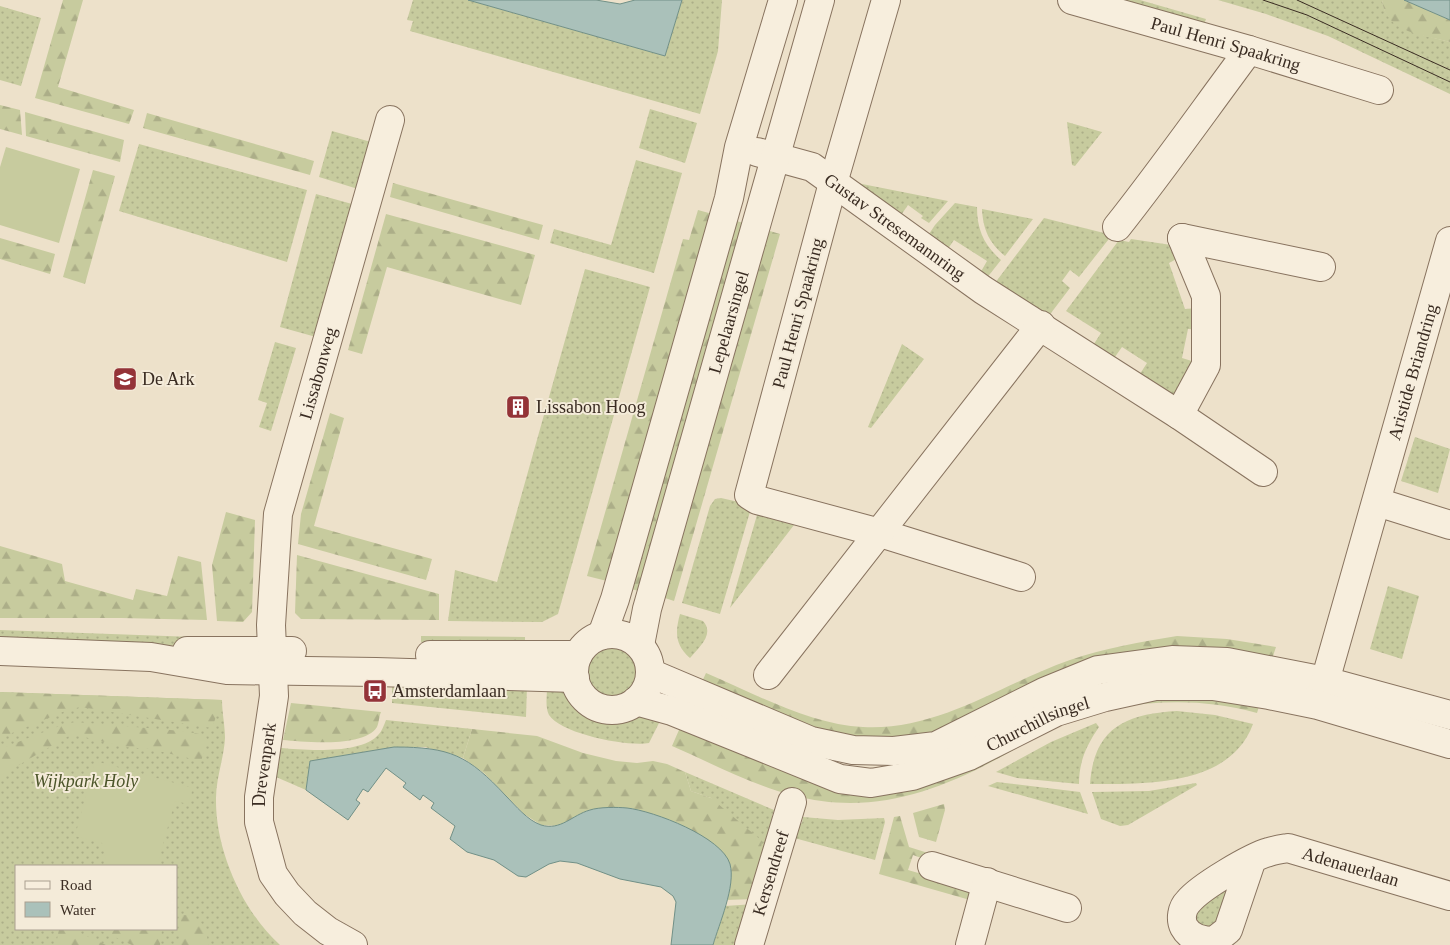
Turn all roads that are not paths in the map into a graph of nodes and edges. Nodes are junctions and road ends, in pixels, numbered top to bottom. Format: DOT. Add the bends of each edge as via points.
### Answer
graph roads {
  1 [pos="783,0"];
  2 [pos="820,0"];
  3 [pos="886,0"];
  4 [pos="1072,0"];
  5 [pos="1249,50"];
  6 [pos="1379,90"];
  7 [pos="390,120"];
  8 [pos="739,147"];
  9 [pos="774,156"];
  10 [pos="833,183"];
  11 [pos="1117,228"];
  12 [pos="1450,241"];
  13 [pos="1321,267"];
  14 [pos="1042,325"];
  15 [pos="1180,415"];
  16 [pos="1263,472"];
  17 [pos="1377,502"];
  18 [pos="1450,525"];
  19 [pos="880,533"];
  20 [pos="1021,577"];
  21 [pos="602,635"];
  22 [pos="640,646"];
  23 [pos="0,652"];
  24 [pos="273,662"];
  25 [pos="576,667"];
  26 [pos="650,673"];
  27 [pos="768,675"];
  28 [pos="1322,693"];
  29 [pos="636,701"];
  30 [pos="1450,715"];
  31 [pos="1450,744"];
  32 [pos="792,802"];
  33 [pos="1252,859"];
  34 [pos="932,866"];
  35 [pos="987,882"];
  36 [pos="1450,896"];
  37 [pos="1067,908"];
  38 [pos="354,945"];
  39 [pos="749,945"];
  40 [pos="970,945"];
  1 -- 8 [label="street, Lepelaarsingel"];
  2 -- 9 [label="street, Lepelaarsingel"];
  3 -- 10 [label="street, Paul Henri Spaakring"];
  4 -- 5 [label="street, Paul Henri Spaakring"];
  5 -- 6 [label="street, Paul Henri Spaakring"];
  5 -- 11 [label="street"];
  7 -- 24 [label="street, Lissabonweg" via="278,514"];
  8 -- 9 [label="street, Gustav Stresemannring"];
  8 -- 21 [label="street, Lepelaarsingel" via="726,209 615,600"];
  9 -- 10 [label="street, Gustav Stresemannring" via="812,167"];
  9 -- 22 [label="street, Lepelaarsingel" via="759,219 649,603"];
  10 -- 14 [label="street, Gustav Stresemannring" via="983,290"];
  10 -- 19 [label="street, Paul Henri Spaakring" via="749,495 757,500"];
  12 -- 17 [label="street, Aristide Briandring"];
  13 -- 15 [label="street" via="1182,238 1206,296 1206,365"];
  14 -- 15 [label="street, Gustav Stresemannring"];
  14 -- 19 [label="street"];
  15 -- 16 [label="street, Gustav Stresemannring"];
  17 -- 18 [label="street"];
  17 -- 28 [label="street, Aristide Briandring"];
  19 -- 20 [label="street, Paul Henri Spaakring"];
  19 -- 27 [label="street"];
  21 -- 22 [label="street" via="622,635"];
  21 -- 25 [label="street" via="588,642"];
  22 -- 26 [label="street" via="648,658"];
  23 -- 24 [label="street" via="151,657 211,668"];
  24 -- 25 [label="street"];
  24 -- 38 [label="street, Drevenpark" via="259,822 273,874 305,913"];
  25 -- 29 [label="street" via="583,696 599,708 618,710"];
  26 -- 28 [label="street, Churchillsingel" via="812,741 853,750 936,746 1044,692 1098,670 1172,660 1227,662"];
  26 -- 29 [label="street" via="647,689"];
  28 -- 29 [label="street, Churchillsingel" via="1155,686 1056,712 969,756 912,776 871,783 840,779 672,712"];
  28 -- 30 [label="street, Churchillsingel"];
  28 -- 31 [label="street, Churchillsingel"];
  32 -- 39 [label="street, Kersendreef"];
  33 -- 36 [label="street, Adenauerlaan" via="1288,848"];
  34 -- 35 [label="street"];
  35 -- 37 [label="street"];
  35 -- 40 [label="street"];
}
